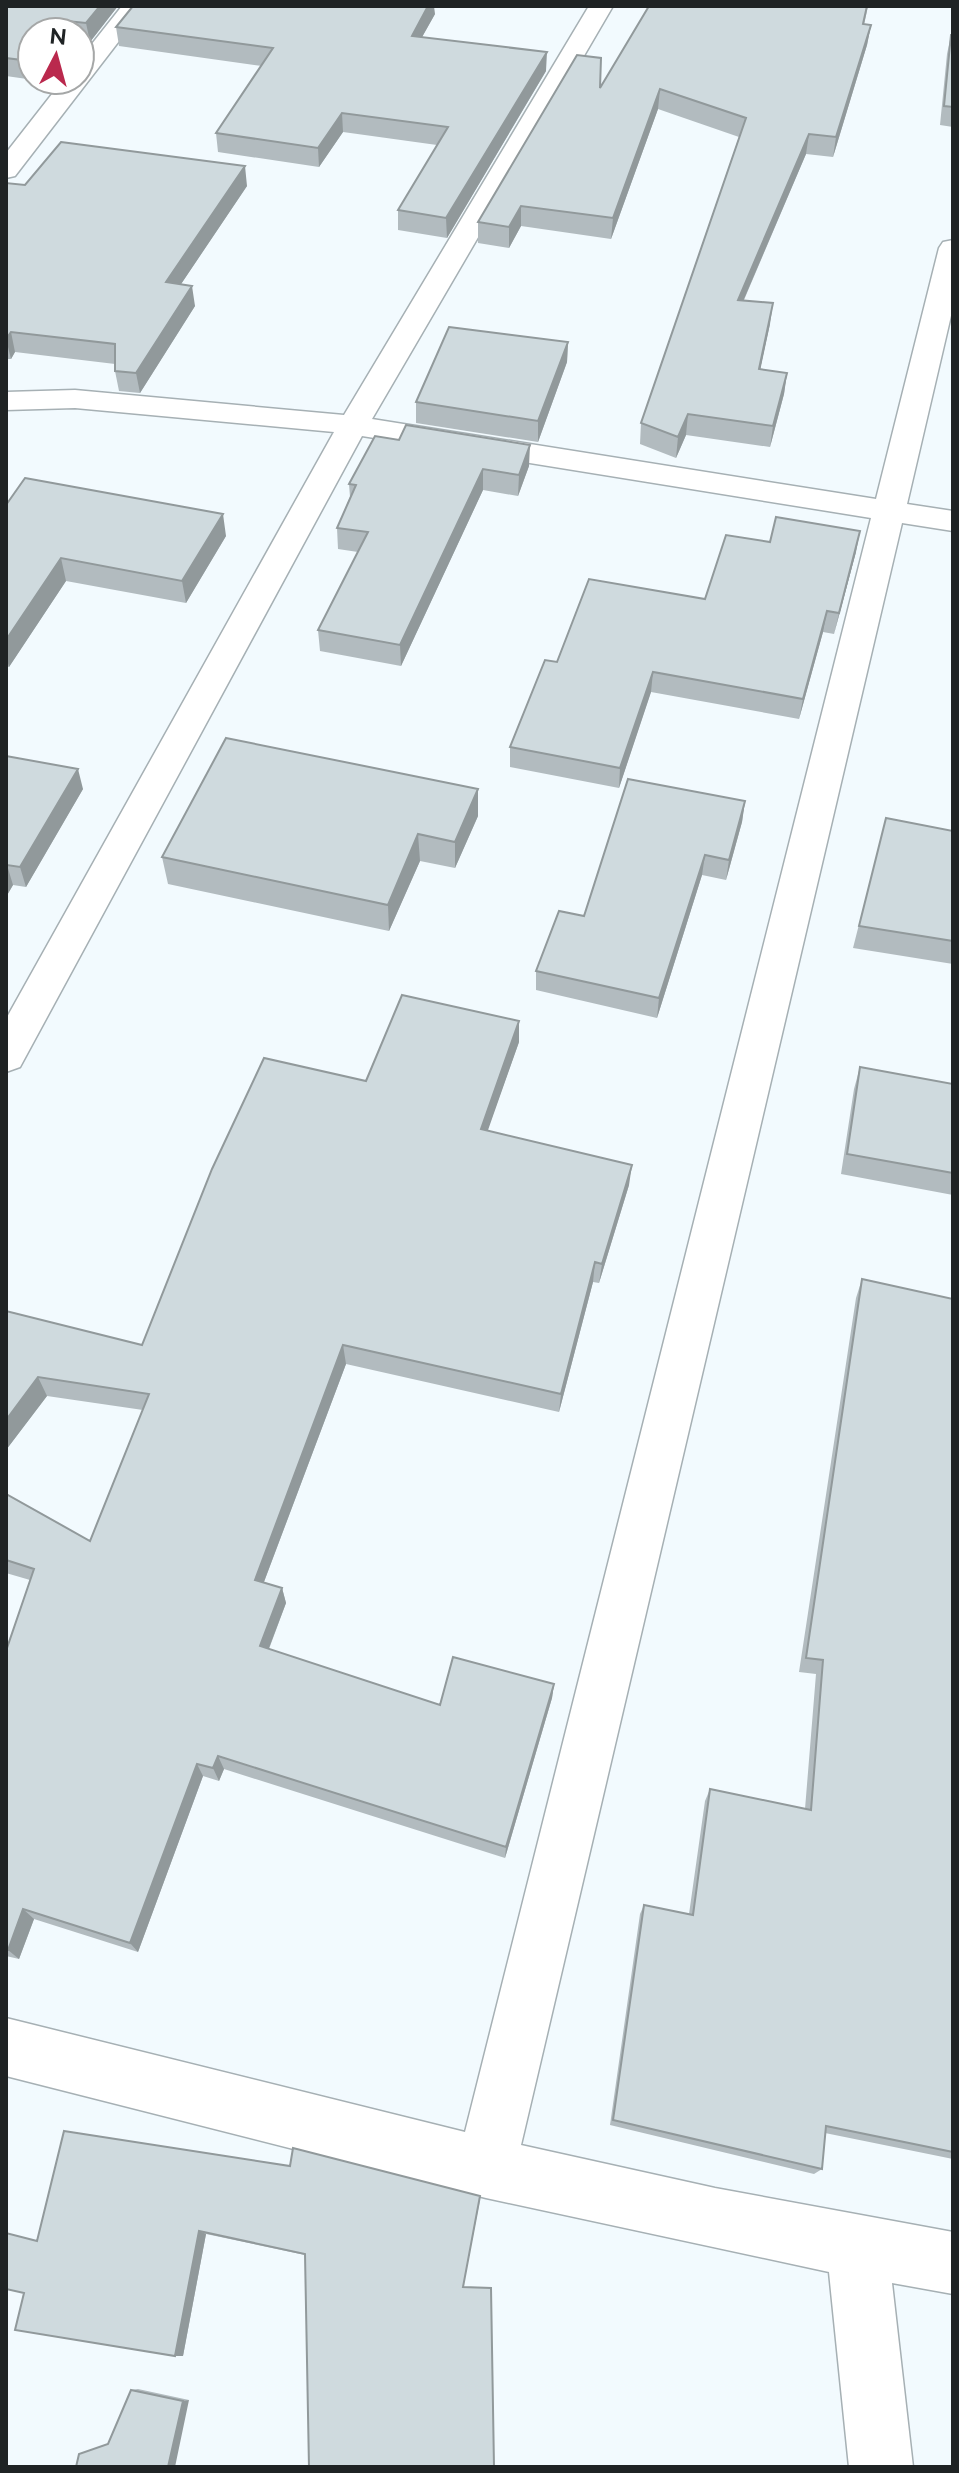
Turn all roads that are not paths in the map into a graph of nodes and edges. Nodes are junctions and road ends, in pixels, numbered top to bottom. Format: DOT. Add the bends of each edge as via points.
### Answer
graph roads {
  1 [pos="134,6"];
  2 [pos="601,6"];
  3 [pos="96,55"];
  4 [pos="64,96"];
  5 [pos="6,170"];
  6 [pos="953,248"];
  7 [pos="6,401"];
  8 [pos="353,425"];
  9 [pos="887,512"];
  10 [pos="953,521"];
  11 [pos="6,1056"];
  12 [pos="6,2047"];
  13 [pos="486,2168"];
  14 [pos="857,2247"];
  15 [pos="953,2263"];
  16 [pos="881,2467"];
  1 -- 3 [label="street"];
  2 -- 8 [label="street"];
  4 -- 5 [label="street"];
  6 -- 9 [label="street"];
  7 -- 8 [label="street" via="75,399"];
  8 -- 9 [label="street"];
  8 -- 11 [label="street"];
  9 -- 10 [label="street"];
  9 -- 13 [label="street"];
  12 -- 13 [label="street"];
  13 -- 14 [label="street"];
  14 -- 15 [label="street"];
  14 -- 16 [label="street"];
}
